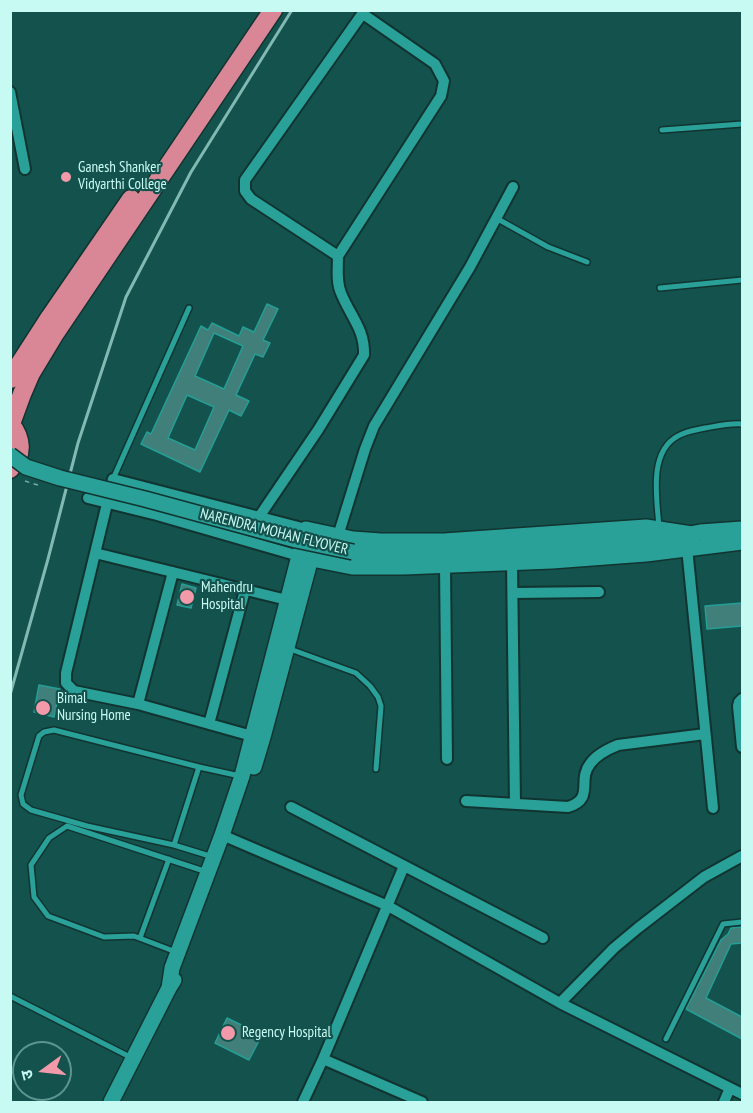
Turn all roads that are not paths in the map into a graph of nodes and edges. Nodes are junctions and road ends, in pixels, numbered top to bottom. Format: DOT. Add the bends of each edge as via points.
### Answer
graph roads {
  1 [pos="258,10"];
  2 [pos="273,10"];
  3 [pos="364,12"];
  4 [pos="10,92"];
  5 [pos="742,124"];
  6 [pos="662,130"];
  7 [pos="25,169"];
  8 [pos="513,187"];
  9 [pos="496,218"];
  10 [pos="338,256"];
  11 [pos="587,262"];
  12 [pos="742,280"];
  13 [pos="660,288"];
  14 [pos="189,308"];
  15 [pos="10,379"];
  16 [pos="11,423"];
  17 [pos="742,424"];
  18 [pos="10,455"];
  19 [pos="10,469"];
  20 [pos="113,479"];
  21 [pos="88,498"];
  22 [pos="108,503"];
  23 [pos="259,517"];
  24 [pos="742,529"];
  25 [pos="312,531"];
  26 [pos="656,535"];
  27 [pos="338,536"];
  28 [pos="690,541"];
  29 [pos="742,542"];
  30 [pos="96,553"];
  31 [pos="305,557"];
  32 [pos="512,563"];
  33 [pos="445,566"];
  34 [pos="173,572"];
  35 [pos="245,590"];
  36 [pos="599,592"];
  37 [pos="513,593"];
  38 [pos="288,600"];
  39 [pos="287,648"];
  40 [pos="742,699"];
  41 [pos="138,704"];
  42 [pos="209,724"];
  43 [pos="705,734"];
  44 [pos="252,736"];
  45 [pos="742,747"];
  46 [pos="447,759"];
  47 [pos="199,767"];
  48 [pos="376,769"];
  49 [pos="242,776"];
  50 [pos="465,801"];
  51 [pos="515,804"];
  52 [pos="291,807"];
  53 [pos="713,808"];
  54 [pos="226,837"];
  55 [pos="174,845"];
  56 [pos="742,856"];
  57 [pos="214,858"];
  58 [pos="169,859"];
  59 [pos="404,866"];
  60 [pos="208,872"];
  61 [pos="388,906"];
  62 [pos="742,922"];
  63 [pos="140,938"];
  64 [pos="543,938"];
  65 [pos="178,953"];
  66 [pos="169,988"];
  67 [pos="10,996"];
  68 [pos="560,1003"];
  69 [pos="666,1039"];
  70 [pos="134,1059"];
  71 [pos="323,1059"];
  72 [pos="730,1088"];
  73 [pos="742,1094"];
  74 [pos="111,1102"];
  75 [pos="303,1102"];
  76 [pos="423,1102"];
  77 [pos="724,1102"];
  1 -- 15 [label="highway"];
  2 -- 16 [label="highway" via="54,335 31,373"];
  3 -- 10 [label="street" via="435,64 444,81 441,96"];
  3 -- 10 [label="street" via="245,180 245,191 251,199"];
  4 -- 7 [label="street"];
  5 -- 6 [label="lane"];
  8 -- 9 [label="street"];
  9 -- 11 [label="lane" via="548,247"];
  9 -- 27 [label="street" via="374,426"];
  10 -- 23 [label="street" via="337,281 362,336 364,355"];
  12 -- 13 [label="lane"];
  14 -- 20 [label="lane"];
  16 -- 19 [label="highway" via="17,431 20,449"];
  17 -- 26 [label="lane" via="694,430 667,446 656,476"];
  18 -- 26 [label="street, NARENDRA MOHAN FLYOVER, bridge" via="26,467 60,477 353,552 390,555"];
  20 -- 22 [label="street"];
  20 -- 23 [label="street"];
  21 -- 22 [label="street"];
  22 -- 30 [label="street"];
  22 -- 31 [label="street"];
  23 -- 25 [label="street"];
  24 -- 28 [label="street" via="710,531"];
  25 -- 27 [label="street"];
  25 -- 31 [label="street"];
  26 -- 27 [label="street" via="646,527 444,541"];
  26 -- 28 [label="street, NARENDRA MOHAN FLYOVER"];
  28 -- 29 [label="street" via="708,547"];
  28 -- 32 [label="street" via="646,554"];
  28 -- 43 [label="street"];
  30 -- 34 [label="street"];
  30 -- 41 [label="street" via="66,683 74,691"];
  31 -- 33 [label="street" via="352,567"];
  31 -- 38 [label="street"];
  31 -- 39 [label="street"];
  32 -- 33 [label="street"];
  32 -- 37 [label="street"];
  33 -- 46 [label="street"];
  34 -- 35 [label="street"];
  34 -- 41 [label="street"];
  35 -- 38 [label="street"];
  35 -- 42 [label="street"];
  36 -- 37 [label="street"];
  37 -- 51 [label="street"];
  38 -- 44 [label="street"];
  39 -- 48 [label="lane" via="356,673 378,697 381,706"];
  39 -- 54 [label="street" via="263,737"];
  40 -- 45 [label="street" via="738,706"];
  41 -- 42 [label="street"];
  42 -- 44 [label="street"];
  43 -- 51 [label="street" via="609,748 590,764 583,796 577,804"];
  43 -- 53 [label="street"];
  44 -- 49 [label="street"];
  47 -- 49 [label="lane"];
  47 -- 55 [label="lane"];
  47 -- 55 [label="lane" via="54,730 39,736 21,795 23,804 31,810"];
  49 -- 54 [label="street"];
  50 -- 51 [label="street"];
  52 -- 59 [label="street"];
  54 -- 57 [label="street"];
  54 -- 61 [label="street"];
  54 -- 66 [label="street" via="180,972"];
  55 -- 57 [label="lane"];
  56 -- 68 [label="street" via="704,877 638,928"];
  57 -- 60 [label="street"];
  58 -- 60 [label="lane"];
  58 -- 63 [label="lane"];
  58 -- 63 [label="lane" via="67,826 49,838 31,865 34,897 48,916 104,937"];
  59 -- 61 [label="street"];
  59 -- 64 [label="street"];
  60 -- 65 [label="street"];
  61 -- 68 [label="street"];
  61 -- 71 [label="street"];
  62 -- 69 [label="lane" via="723,924"];
  63 -- 65 [label="lane"];
  65 -- 66 [label="street"];
  66 -- 70 [label="street"];
  67 -- 70 [label="lane"];
  68 -- 72 [label="street"];
  70 -- 74 [label="street"];
  71 -- 75 [label="street"];
  71 -- 76 [label="street"];
  72 -- 73 [label="street"];
  72 -- 77 [label="street"];
}
